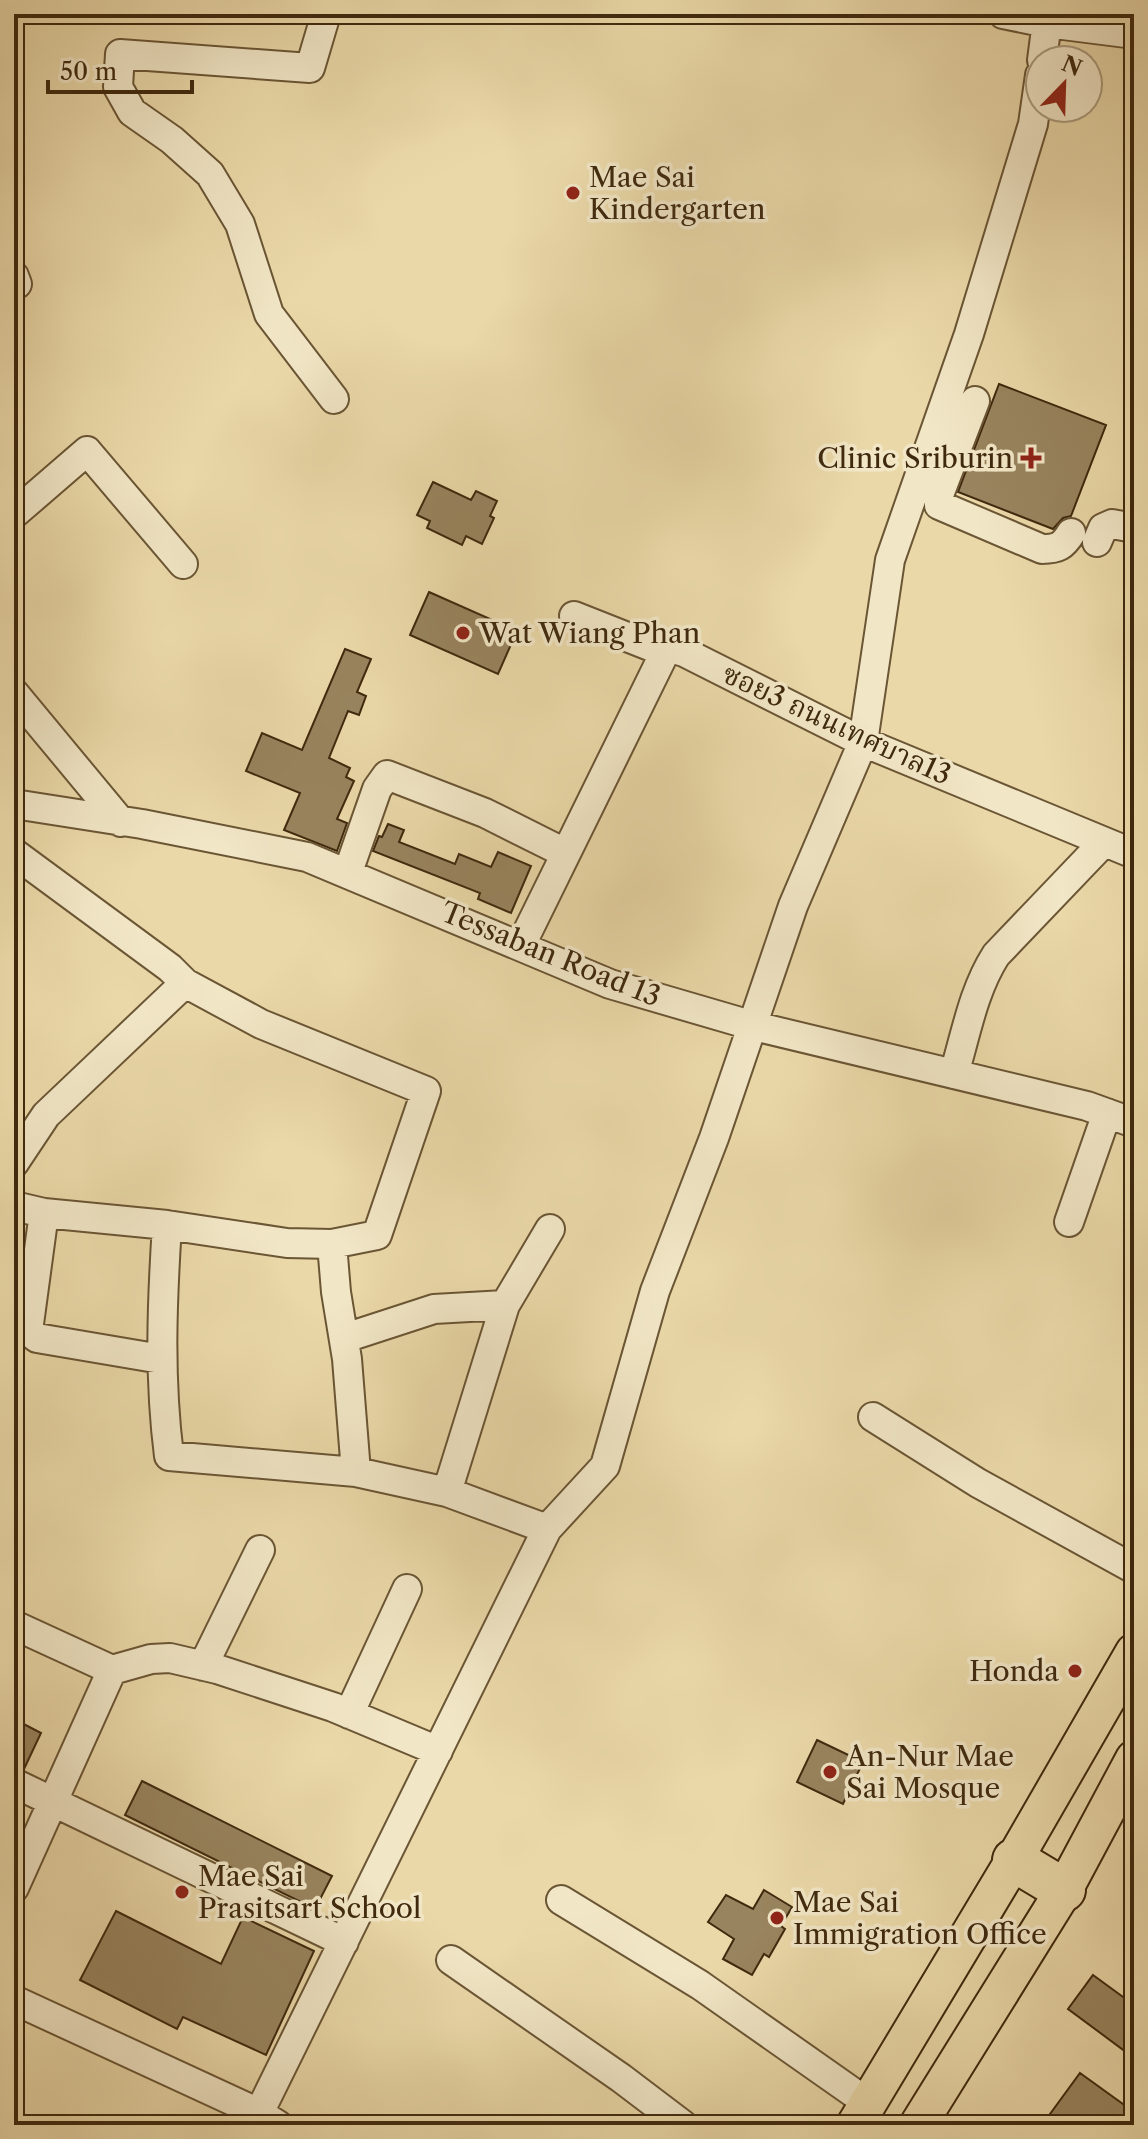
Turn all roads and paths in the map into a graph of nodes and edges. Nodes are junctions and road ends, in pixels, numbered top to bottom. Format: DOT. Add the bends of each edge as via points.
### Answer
graph roads {
  1 [pos="326,14"];
  2 [pos="1003,14"];
  3 [pos="1048,19"];
  4 [pos="1134,34"];
  5 [pos="1044,44"];
  6 [pos="1033,124"];
  7 [pos="334,399"];
  8 [pos="975,401"];
  9 [pos="14,514"];
  10 [pos="1134,528"];
  11 [pos="183,564"];
  12 [pos="574,616"];
  13 [pos="665,652"];
  14 [pos="14,693"];
  15 [pos="863,742"];
  16 [pos="14,804"];
  17 [pos="121,822"];
  18 [pos="1104,842"];
  19 [pos="14,853"];
  20 [pos="565,853"];
  21 [pos="1134,854"];
  22 [pos="348,872"];
  23 [pos="521,945"];
  24 [pos="185,983"];
  25 [pos="754,1026"];
  26 [pos="954,1074"];
  27 [pos="1107,1113"];
  28 [pos="1134,1123"];
  29 [pos="14,1163"];
  30 [pos="14,1206"];
  31 [pos="44,1213"];
  32 [pos="1069,1222"];
  33 [pos="167,1225"];
  34 [pos="550,1229"];
  35 [pos="332,1244"];
  36 [pos="505,1305"];
  37 [pos="345,1338"];
  38 [pos="161,1359"];
  39 [pos="873,1417"];
  40 [pos="356,1472"];
  41 [pos="447,1492"];
  42 [pos="547,1529"];
  43 [pos="260,1550"];
  44 [pos="1134,1569"];
  45 [pos="407,1589"];
  46 [pos="14,1625"];
  47 [pos="1134,1652"];
  48 [pos="203,1666"];
  49 [pos="112,1670"];
  50 [pos="349,1714"];
  51 [pos="438,1751"];
  52 [pos="1134,1759"];
  53 [pos="14,1783"];
  54 [pos="54,1802"];
  55 [pos="1014,1860"];
  56 [pos="14,1888"];
  57 [pos="1064,1890"];
  58 [pos="561,1900"];
  59 [pos="344,1942"];
  60 [pos="451,1960"];
  61 [pos="14,2000"];
  62 [pos="861,2114"];
  63 [pos="269,2119"];
  64 [pos="683,2125"];
  65 [pos="918,2125"];
  1 -- 7 [label="street" via="310,68 120,54 118,87 132,112 210,174 240,224 269,314"];
  2 -- 3 [label="street"];
  3 -- 4 [label="street"];
  3 -- 5 [label="street"];
  6 -- 15 [label="street" via="890,560"];
  8 -- 10 [label="street" via="939,505 1042,549 1056,549 1112,524"];
  9 -- 11 [label="street" via="87,451"];
  12 -- 13 [label="street, ซอย3 ถนนเทศบาล13"];
  13 -- 15 [label="street, ซอย3 ถนนเทศบาล13" via="684,652"];
  13 -- 20 [label="street"];
  14 -- 17 [label="street"];
  15 -- 18 [label="street, ซอย3 ถนนเทศบาล13"];
  15 -- 25 [label="street" via="793,906"];
  16 -- 17 [label="street, Tessaban Road 13"];
  17 -- 22 [label="street, Tessaban Road 13" via="307,857"];
  18 -- 21 [label="street, ซอย3 ถนนเทศบาล13"];
  18 -- 26 [label="street" via="996,955 980,985"];
  19 -- 24 [label="street"];
  20 -- 22 [label="street" via="485,813 387,775 377,789"];
  20 -- 23 [label="street"];
  22 -- 23 [label="street, Tessaban Road 13"];
  23 -- 25 [label="street, Tessaban Road 13" via="610,984"];
  24 -- 29 [label="street" via="46,1115"];
  24 -- 35 [label="street" via="261,1024 426,1091 377,1235"];
  25 -- 26 [label="street, Tessaban Road 13"];
  25 -- 42 [label="street" via="655,1291 605,1466"];
  26 -- 27 [label="street, Tessaban Road 13"];
  27 -- 28 [label="street, Tessaban Road 13"];
  27 -- 32 [label="street"];
  30 -- 31 [label="street"];
  31 -- 33 [label="street"];
  31 -- 38 [label="street" via="28,1331 37,1338"];
  33 -- 35 [label="street" via="287,1243"];
  33 -- 38 [label="street"];
  34 -- 36 [label="street"];
  35 -- 37 [label="street"];
  36 -- 37 [label="street" via="434,1309"];
  36 -- 41 [label="street"];
  37 -- 40 [label="street"];
  38 -- 40 [label="street" via="169,1456"];
  39 -- 44 [label="street" via="978,1483"];
  40 -- 41 [label="street"];
  41 -- 42 [label="street"];
  42 -- 51 [label="street"];
  43 -- 48 [label="street"];
  45 -- 50 [label="street"];
  46 -- 49 [label="street"];
  47 -- 55 [label="main road"];
  48 -- 49 [label="street" via="170,1658"];
  48 -- 50 [label="street"];
  49 -- 54 [label="street"];
  50 -- 51 [label="street"];
  51 -- 59 [label="street"];
  52 -- 57 [label="main road"];
  53 -- 54 [label="street"];
  54 -- 56 [label="street"];
  54 -- 59 [label="street"];
  55 -- 57 [label="highway"];
  55 -- 62 [label="main road"];
  57 -- 65 [label="main road"];
  58 -- 62 [label="street" via="700,1985"];
  59 -- 63 [label="street"];
  60 -- 64 [label="street"];
  61 -- 63 [label="street"];
}
